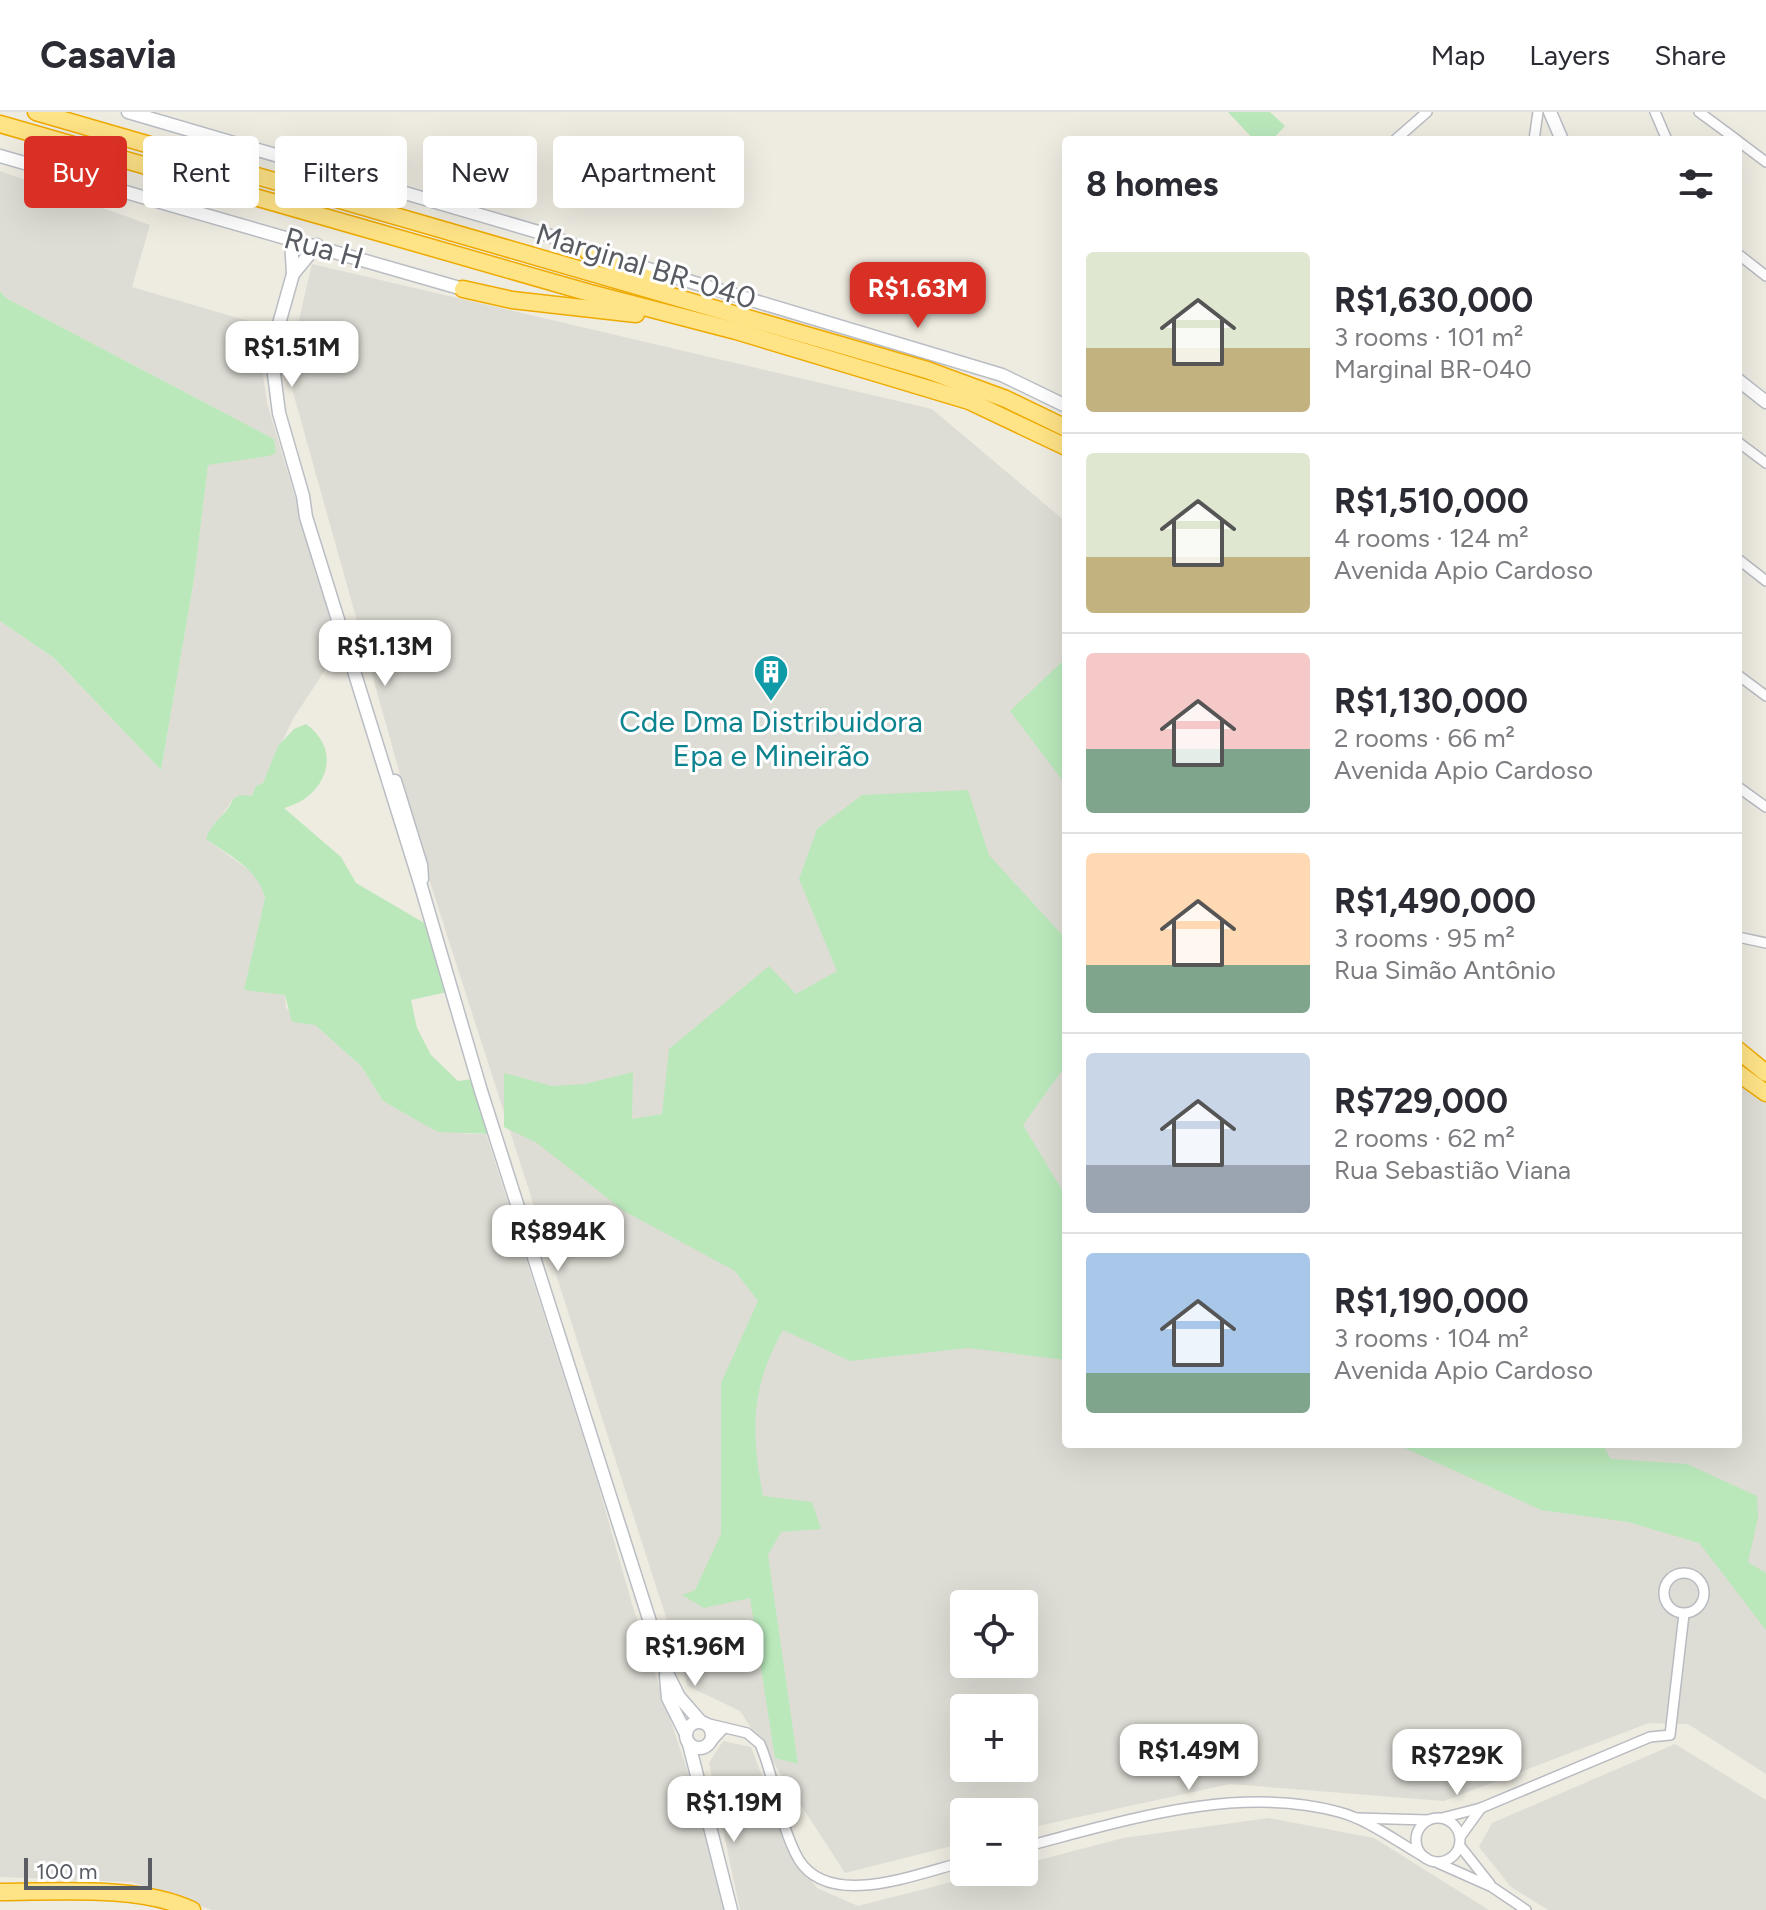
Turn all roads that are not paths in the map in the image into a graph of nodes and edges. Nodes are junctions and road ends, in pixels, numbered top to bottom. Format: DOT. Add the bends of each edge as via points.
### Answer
graph roads {
  1 [pos="36,112"];
  2 [pos="128,112"];
  3 [pos="1427,112"];
  4 [pos="1538,112"];
  5 [pos="1550,112"];
  6 [pos="1655,112"];
  7 [pos="1699,112"];
  8 [pos="50,115"];
  9 [pos="0,124"];
  10 [pos="1400,136"];
  11 [pos="1535,136"];
  12 [pos="1560,136"];
  13 [pos="1665,136"];
  14 [pos="1732,136"];
  15 [pos="1742,144"];
  16 [pos="0,156"];
  17 [pos="1766,162"];
  18 [pos="291,238"];
  19 [pos="317,245"];
  20 [pos="588,252"];
  21 [pos="1742,257"];
  22 [pos="293,274"];
  23 [pos="1766,276"];
  24 [pos="463,289"];
  25 [pos="707,305"];
  26 [pos="695,319"];
  27 [pos="1742,383"];
  28 [pos="1766,402"];
  29 [pos="1062,404"];
  30 [pos="1062,426"];
  31 [pos="1062,445"];
  32 [pos="1742,445"];
  33 [pos="1766,463"];
  34 [pos="1742,562"];
  35 [pos="1766,581"];
  36 [pos="1742,678"];
  37 [pos="1766,696"];
  38 [pos="1742,790"];
  39 [pos="1766,807"];
  40 [pos="1742,938"];
  41 [pos="1766,943"];
  42 [pos="1742,1053"];
  43 [pos="1766,1073"];
  44 [pos="1742,1076"];
  45 [pos="1766,1093"];
  46 [pos="1684,1614"];
  47 [pos="665,1669"];
  48 [pos="702,1722"];
  49 [pos="724,1728"];
  50 [pos="687,1739"];
  51 [pos="710,1743"];
  52 [pos="702,1787"];
  53 [pos="1481,1808"];
  54 [pos="1353,1818"];
  55 [pos="1442,1818"];
  56 [pos="1428,1820"];
  57 [pos="1460,1841"];
  58 [pos="1038,1844"];
  59 [pos="1429,1859"];
  60 [pos="950,1866"];
  61 [pos="1492,1887"];
  62 [pos="0,1892"];
  63 [pos="192,1910"];
  64 [pos="731,1910"];
  65 [pos="1526,1910"];
  1 -- 8 [label="highway"];
  2 -- 20 [label="street, Marginal BR-040" via="545,234"];
  3 -- 10 [label="street"];
  4 -- 11 [label="street"];
  5 -- 12 [label="street"];
  6 -- 13 [label="street"];
  7 -- 14 [label="street"];
  8 -- 25 [label="highway"];
  9 -- 26 [label="highway"];
  15 -- 17 [label="street"];
  16 -- 18 [label="street, Rua H"];
  18 -- 19 [label="street, Rua H"];
  18 -- 22 [label="street"];
  19 -- 22 [label="street"];
  19 -- 24 [label="street, Rua H"];
  20 -- 25 [label="highway"];
  20 -- 29 [label="street, Marginal BR-040" via="1002,375"];
  21 -- 23 [label="street"];
  22 -- 47 [label="street" via="275,338 272,379 305,502 417,850 421,886 481,1091"];
  24 -- 26 [label="highway" via="512,300"];
  25 -- 30 [label="highway" via="927,370"];
  26 -- 31 [label="highway" via="969,401"];
  27 -- 28 [label="street"];
  32 -- 33 [label="street"];
  34 -- 35 [label="street"];
  36 -- 37 [label="street"];
  38 -- 39 [label="street"];
  40 -- 41 [label="street"];
  42 -- 43 [label="highway"];
  44 -- 45 [label="highway"];
  46 -- 46 [label="street" via="1701,1605 1705,1592 1695,1576 1681,1573 1669,1579 1664,1598 1671,1609"];
  46 -- 53 [label="street" via="1670,1735 1650,1737"];
  47 -- 48 [label="street" via="679,1697"];
  47 -- 50 [label="street" via="668,1698"];
  48 -- 49 [label="street"];
  48 -- 50 [label="street" via="690,1725"];
  48 -- 51 [label="street" via="712,1730"];
  49 -- 51 [label="street"];
  49 -- 60 [label="street" via="747,1733 760,1744 798,1859 814,1876 840,1888 860,1888"];
  50 -- 51 [label="street" via="699,1749"];
  50 -- 52 [label="street"];
  51 -- 52 [label="street"];
  52 -- 64 [label="street"];
  53 -- 55 [label="street"];
  53 -- 57 [label="street"];
  54 -- 56 [label="street"];
  54 -- 58 [label="street" via="1312,1807 1215,1804"];
  54 -- 59 [label="street"];
  55 -- 56 [label="street"];
  55 -- 57 [label="street" via="1454,1824"];
  56 -- 59 [label="street" via="1416,1838"];
  57 -- 59 [label="street" via="1446,1860"];
  57 -- 61 [label="street"];
  59 -- 61 [label="street"];
  61 -- 65 [label="street"];
  62 -- 63 [label="highway" via="113,1894"];
}
